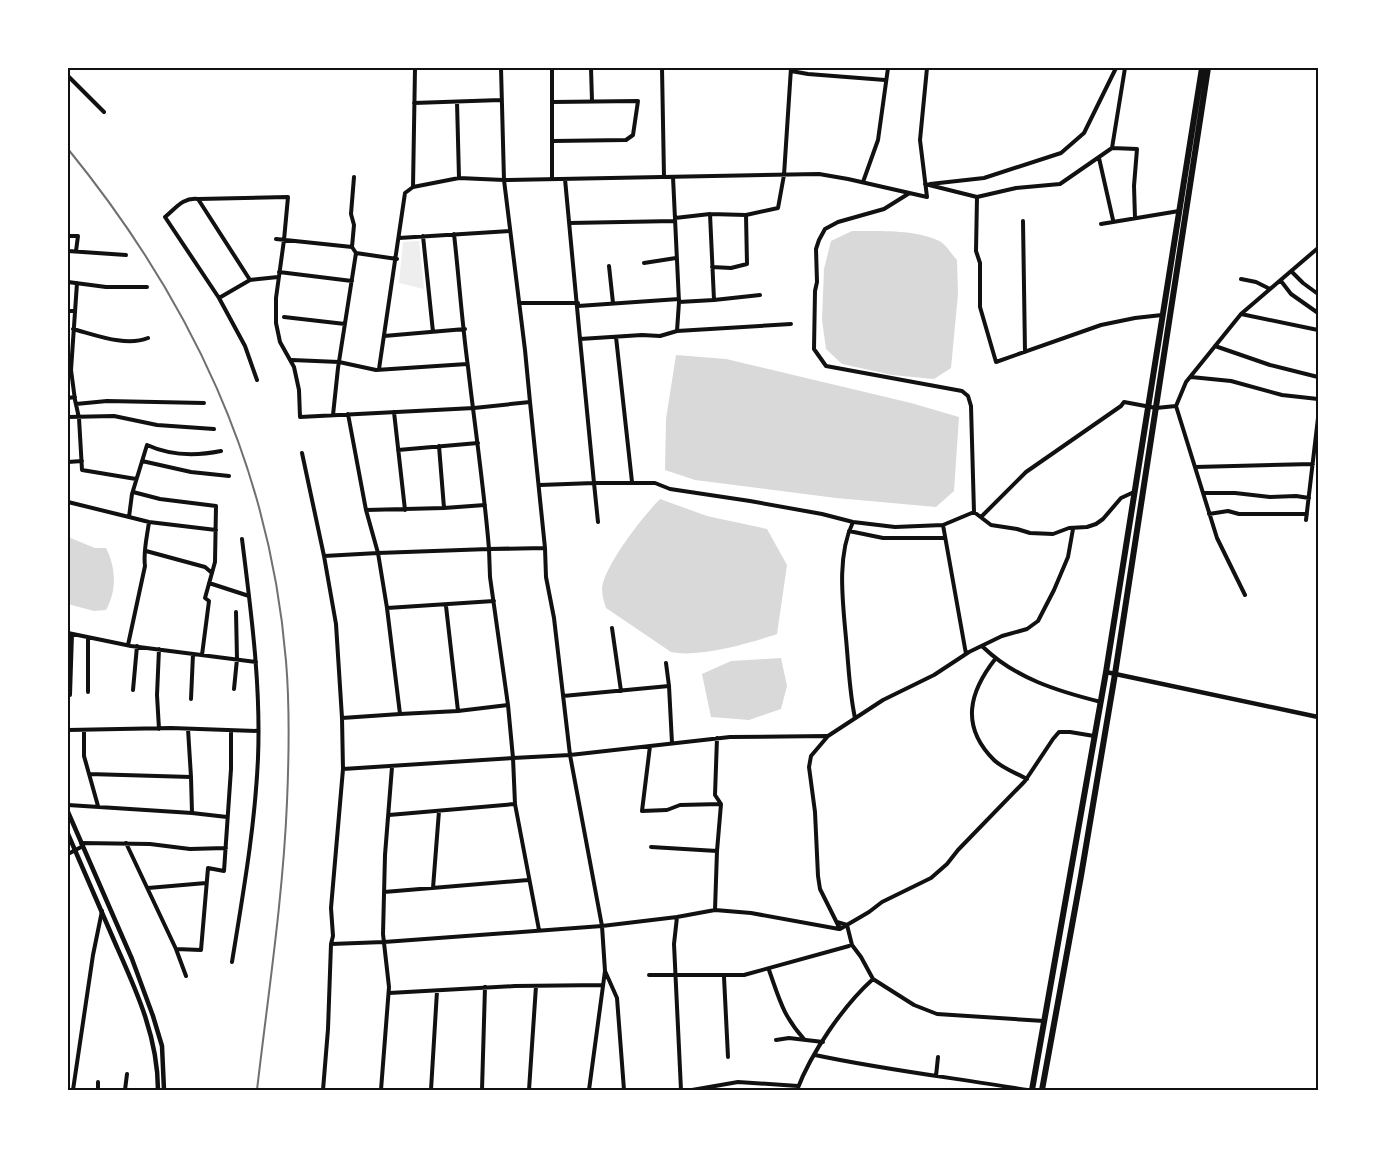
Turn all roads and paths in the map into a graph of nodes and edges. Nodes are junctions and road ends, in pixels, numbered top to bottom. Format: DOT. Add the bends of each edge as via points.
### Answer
graph roads {
  1 [pos="415,68"];
  2 [pos="501,68"];
  3 [pos="552,68"];
  4 [pos="591,68"];
  5 [pos="662,68"];
  6 [pos="888,68"];
  7 [pos="927,68"];
  8 [pos="1116,68"];
  9 [pos="1125,68"];
  10 [pos="1202,68"];
  11 [pos="1208,68"];
  12 [pos="791,69"];
  13 [pos="68,76"];
  14 [pos="885,80"];
  15 [pos="501,100"];
  16 [pos="592,101"];
  17 [pos="456,102"];
  18 [pos="552,102"];
  19 [pos="414,103"];
  20 [pos="104,112"];
  21 [pos="553,141"];
  22 [pos="1112,148"];
  23 [pos="1099,158"];
  24 [pos="784,175"];
  25 [pos="354,177"];
  26 [pos="664,177"];
  27 [pos="673,177"];
  28 [pos="459,178"];
  29 [pos="552,179"];
  30 [pos="565,179"];
  31 [pos="504,180"];
  32 [pos="863,182"];
  33 [pos="925,184"];
  34 [pos="413,187"];
  35 [pos="909,193"];
  36 [pos="977,197"];
  37 [pos="198,199"];
  38 [pos="1180,210"];
  39 [pos="710,214"];
  40 [pos="746,214"];
  41 [pos="1135,218"];
  42 [pos="675,220"];
  43 [pos="1113,220"];
  44 [pos="1023,221"];
  45 [pos="569,223"];
  46 [pos="1101,224"];
  47 [pos="510,231"];
  48 [pos="454,234"];
  49 [pos="68,236"];
  50 [pos="423,236"];
  51 [pos="399,238"];
  52 [pos="276,239"];
  53 [pos="285,240"];
  54 [pos="352,247"];
  55 [pos="1318,248"];
  56 [pos="68,251"];
  57 [pos="76,251"];
  58 [pos="356,253"];
  59 [pos="126,255"];
  60 [pos="676,258"];
  61 [pos="397,260"];
  62 [pos="644,264"];
  63 [pos="609,266"];
  64 [pos="712,267"];
  65 [pos="1291,271"];
  66 [pos="279,274"];
  67 [pos="1241,279"];
  68 [pos="250,280"];
  69 [pos="352,281"];
  70 [pos="1281,281"];
  71 [pos="68,282"];
  72 [pos="77,283"];
  73 [pos="147,287"];
  74 [pos="1270,289"];
  75 [pos="1318,294"];
  76 [pos="760,295"];
  77 [pos="219,298"];
  78 [pos="679,300"];
  79 [pos="714,300"];
  80 [pos="519,303"];
  81 [pos="612,303"];
  82 [pos="578,304"];
  83 [pos="68,311"];
  84 [pos="75,312"];
  85 [pos="1318,313"];
  86 [pos="1241,314"];
  87 [pos="1162,315"];
  88 [pos="284,316"];
  89 [pos="345,324"];
  90 [pos="791,324"];
  91 [pos="74,329"];
  92 [pos="465,329"];
  93 [pos="1318,330"];
  94 [pos="677,331"];
  95 [pos="433,332"];
  96 [pos="384,336"];
  97 [pos="616,337"];
  98 [pos="148,338"];
  99 [pos="580,339"];
  100 [pos="70,344"];
  101 [pos="1215,346"];
  102 [pos="1025,352"];
  103 [pos="291,360"];
  104 [pos="339,362"];
  105 [pos="467,364"];
  106 [pos="379,369"];
  107 [pos="70,377"];
  108 [pos="1190,377"];
  109 [pos="1318,377"];
  110 [pos="257,380"];
  111 [pos="75,397"];
  112 [pos="68,398"];
  113 [pos="1318,399"];
  114 [pos="530,402"];
  115 [pos="204,403"];
  116 [pos="76,404"];
  117 [pos="1147,406"];
  118 [pos="1176,406"];
  119 [pos="474,408"];
  120 [pos="1156,408"];
  121 [pos="393,412"];
  122 [pos="348,414"];
  123 [pos="333,415"];
  124 [pos="68,417"];
  125 [pos="80,417"];
  126 [pos="1318,418"];
  127 [pos="214,429"];
  128 [pos="478,443"];
  129 [pos="439,446"];
  130 [pos="398,450"];
  131 [pos="221,451"];
  132 [pos="302,453"];
  133 [pos="82,461"];
  134 [pos="142,461"];
  135 [pos="68,462"];
  136 [pos="1313,465"];
  137 [pos="1195,467"];
  138 [pos="229,476"];
  139 [pos="1312,477"];
  140 [pos="1318,477"];
  141 [pos="136,479"];
  142 [pos="632,482"];
  143 [pos="594,483"];
  144 [pos="540,485"];
  145 [pos="1143,489"];
  146 [pos="133,492"];
  147 [pos="1134,492"];
  148 [pos="1203,493"];
  149 [pos="1309,498"];
  150 [pos="68,502"];
  151 [pos="485,505"];
  152 [pos="444,508"];
  153 [pos="366,510"];
  154 [pos="405,510"];
  155 [pos="974,512"];
  156 [pos="1209,514"];
  157 [pos="1307,514"];
  158 [pos="129,517"];
  159 [pos="981,517"];
  160 [pos="1306,520"];
  161 [pos="149,522"];
  162 [pos="598,522"];
  163 [pos="853,522"];
  164 [pos="943,525"];
  165 [pos="1073,529"];
  166 [pos="216,530"];
  167 [pos="849,531"];
  168 [pos="945,538"];
  169 [pos="242,539"];
  170 [pos="545,548"];
  171 [pos="489,549"];
  172 [pos="146,551"];
  173 [pos="378,553"];
  174 [pos="324,556"];
  175 [pos="212,573"];
  176 [pos="209,583"];
  177 [pos="249,596"];
  178 [pos="1245,596"];
  179 [pos="494,601"];
  180 [pos="446,606"];
  181 [pos="387,608"];
  182 [pos="236,612"];
  183 [pos="612,628"];
  184 [pos="70,634"];
  185 [pos="88,639"];
  186 [pos="128,645"];
  187 [pos="137,646"];
  188 [pos="982,647"];
  189 [pos="159,650"];
  190 [pos="193,654"];
  191 [pos="966,654"];
  192 [pos="202,655"];
  193 [pos="996,658"];
  194 [pos="237,659"];
  195 [pos="256,662"];
  196 [pos="666,663"];
  197 [pos="1106,672"];
  198 [pos="1115,674"];
  199 [pos="669,686"];
  200 [pos="234,688"];
  201 [pos="134,690"];
  202 [pos="621,691"];
  203 [pos="88,692"];
  204 [pos="70,695"];
  205 [pos="563,696"];
  206 [pos="191,699"];
  207 [pos="1101,702"];
  208 [pos="508,705"];
  209 [pos="458,711"];
  210 [pos="400,714"];
  211 [pos="1318,717"];
  212 [pos="342,718"];
  213 [pos="855,718"];
  214 [pos="159,729"];
  215 [pos="189,729"];
  216 [pos="68,730"];
  217 [pos="84,730"];
  218 [pos="258,731"];
  219 [pos="231,732"];
  220 [pos="828,736"];
  221 [pos="1094,736"];
  222 [pos="717,738"];
  223 [pos="672,743"];
  224 [pos="650,746"];
  225 [pos="570,755"];
  226 [pos="513,758"];
  227 [pos="392,767"];
  228 [pos="343,769"];
  229 [pos="89,774"];
  230 [pos="191,777"];
  231 [pos="1027,779"];
  232 [pos="515,804"];
  233 [pos="722,804"];
  234 [pos="68,805"];
  235 [pos="98,806"];
  236 [pos="440,811"];
  237 [pos="68,812"];
  238 [pos="192,813"];
  239 [pos="389,815"];
  240 [pos="227,817"];
  241 [pos="68,834"];
  242 [pos="126,843"];
  243 [pos="82,844"];
  244 [pos="651,847"];
  245 [pos="226,848"];
  246 [pos="75,850"];
  247 [pos="717,851"];
  248 [pos="68,854"];
  249 [pos="528,879"];
  250 [pos="206,883"];
  251 [pos="148,888"];
  252 [pos="433,888"];
  253 [pos="384,892"];
  254 [pos="715,910"];
  255 [pos="102,911"];
  256 [pos="677,917"];
  257 [pos="836,922"];
  258 [pos="847,925"];
  259 [pos="602,926"];
  260 [pos="840,929"];
  261 [pos="539,930"];
  262 [pos="384,942"];
  263 [pos="330,944"];
  264 [pos="849,946"];
  265 [pos="176,949"];
  266 [pos="232,962"];
  267 [pos="605,970"];
  268 [pos="769,970"];
  269 [pos="649,975"];
  270 [pos="675,975"];
  271 [pos="186,976"];
  272 [pos="724,977"];
  273 [pos="873,979"];
  274 [pos="603,985"];
  275 [pos="537,986"];
  276 [pos="485,987"];
  277 [pos="437,991"];
  278 [pos="389,993"];
  279 [pos="1044,1021"];
  280 [pos="804,1039"];
  281 [pos="777,1040"];
  282 [pos="823,1042"];
  283 [pos="815,1055"];
  284 [pos="728,1057"];
  285 [pos="938,1058"];
  286 [pos="127,1074"];
  287 [pos="936,1076"];
  288 [pos="98,1083"];
  289 [pos="797,1088"];
  290 [pos="73,1090"];
  291 [pos="98,1090"];
  292 [pos="125,1090"];
  293 [pos="158,1090"];
  294 [pos="164,1090"];
  295 [pos="323,1090"];
  296 [pos="381,1090"];
  297 [pos="430,1090"];
  298 [pos="482,1090"];
  299 [pos="529,1090"];
  300 [pos="589,1090"];
  301 [pos="624,1090"];
  302 [pos="681,1090"];
  303 [pos="692,1090"];
  304 [pos="1027,1090"];
  305 [pos="1032,1090"];
  306 [pos="1042,1090"];
  1 -- 19 [label="street"];
  2 -- 15 [label="street"];
  3 -- 18 [label="street"];
  4 -- 16 [label="street"];
  5 -- 26 [label="street"];
  6 -- 14 [label="street"];
  7 -- 33 [label="street" via="920,140"];
  8 -- 33 [label="street" via="1084,133 1061,153 984,178"];
  9 -- 22 [label="street"];
  10 -- 38 [label="main road"];
  11 -- 120 [label="main road"];
  12 -- 14 [label="street"];
  12 -- 24 [label="street"];
  13 -- 20 [label="street"];
  14 -- 32 [label="street" via="878,140"];
  15 -- 17 [label="street"];
  15 -- 31 [label="street"];
  16 -- 18 [label="street"];
  16 -- 21 [label="street" via="638,101 633,135 626,140"];
  17 -- 19 [label="street"];
  17 -- 28 [label="street"];
  18 -- 21 [label="street"];
  19 -- 34 [label="street"];
  21 -- 29 [label="street"];
  22 -- 23 [label="street"];
  22 -- 41 [label="street" via="1137,149"];
  23 -- 36 [label="street" via="1060,184"];
  23 -- 43 [label="street"];
  24 -- 27 [label="street"];
  24 -- 32 [label="street" via="819,174"];
  24 -- 40 [label="street" via="778,208"];
  25 -- 54 [label="street"];
  26 -- 27 [label="street"];
  26 -- 30 [label="street"];
  27 -- 42 [label="street"];
  28 -- 31 [label="street"];
  28 -- 34 [label="street"];
  29 -- 30 [label="street"];
  29 -- 31 [label="street"];
  30 -- 45 [label="street"];
  31 -- 47 [label="street"];
  32 -- 35 [label="street"];
  33 -- 35 [label="street" via="927,197"];
  33 -- 36 [label="street"];
  34 -- 51 [label="street" via="405,193"];
  35 -- 155 [label="street" via="884,209 825,229 816,249 814,349 825,366 962,391 968,396"];
  36 -- 102 [label="street" via="980,307 996,362"];
  37 -- 53 [label="street" via="288,197"];
  37 -- 68 [label="street"];
  37 -- 77 [label="street" via="182,202 165,216"];
  38 -- 41 [label="street"];
  38 -- 87 [label="main road"];
  39 -- 40 [label="street"];
  39 -- 42 [label="street"];
  39 -- 64 [label="street"];
  40 -- 64 [label="street" via="747,264"];
  41 -- 43 [label="street"];
  42 -- 45 [label="street"];
  42 -- 60 [label="street"];
  43 -- 46 [label="street"];
  44 -- 102 [label="street"];
  45 -- 82 [label="street"];
  47 -- 48 [label="street"];
  47 -- 80 [label="street"];
  48 -- 50 [label="street"];
  48 -- 92 [label="street"];
  49 -- 57 [label="street" via="78,237"];
  50 -- 51 [label="street"];
  50 -- 95 [label="street"];
  51 -- 61 [label="street"];
  52 -- 53 [label="street"];
  53 -- 54 [label="street"];
  53 -- 66 [label="street"];
  54 -- 58 [label="street"];
  55 -- 65 [label="street"];
  56 -- 57 [label="street"];
  57 -- 59 [label="street"];
  58 -- 61 [label="street"];
  58 -- 69 [label="street"];
  60 -- 62 [label="street"];
  60 -- 78 [label="street"];
  61 -- 96 [label="street"];
  63 -- 81 [label="street"];
  64 -- 79 [label="street"];
  65 -- 70 [label="street"];
  65 -- 75 [label="street"];
  66 -- 68 [label="street"];
  66 -- 69 [label="street"];
  66 -- 103 [label="street" via="276,323 280,342"];
  67 -- 74 [label="street"];
  68 -- 77 [label="street"];
  69 -- 89 [label="street"];
  70 -- 74 [label="street"];
  70 -- 85 [label="street" via="1291,294"];
  71 -- 72 [label="street"];
  72 -- 73 [label="street"];
  72 -- 84 [label="street"];
  74 -- 86 [label="street"];
  76 -- 79 [label="street"];
  77 -- 110 [label="street"];
  78 -- 79 [label="street"];
  78 -- 81 [label="street"];
  78 -- 94 [label="street"];
  80 -- 82 [label="street"];
  80 -- 114 [label="street"];
  81 -- 82 [label="street"];
  82 -- 99 [label="street"];
  83 -- 84 [label="street"];
  84 -- 91 [label="street"];
  86 -- 93 [label="street"];
  86 -- 101 [label="street"];
  87 -- 102 [label="street" via="1101,325"];
  87 -- 117 [label="main road"];
  88 -- 89 [label="street"];
  89 -- 104 [label="street"];
  90 -- 94 [label="street"];
  91 -- 98 [label="street" via="134,342"];
  91 -- 100 [label="street"];
  92 -- 95 [label="street"];
  92 -- 105 [label="street"];
  94 -- 97 [label="street" via="660,336"];
  95 -- 96 [label="street"];
  96 -- 106 [label="street"];
  97 -- 99 [label="street"];
  97 -- 142 [label="street"];
  99 -- 143 [label="street"];
  100 -- 107 [label="street"];
  101 -- 108 [label="street"];
  101 -- 109 [label="street"];
  103 -- 104 [label="street"];
  103 -- 123 [label="street" via="299,390 300,417"];
  104 -- 106 [label="street"];
  104 -- 123 [label="street"];
  105 -- 106 [label="street"];
  105 -- 119 [label="street"];
  107 -- 111 [label="street"];
  108 -- 113 [label="street" via="1231,381 1282,395"];
  108 -- 118 [label="street"];
  111 -- 112 [label="street"];
  111 -- 116 [label="street"];
  114 -- 119 [label="street"];
  114 -- 144 [label="street"];
  115 -- 116 [label="street"];
  116 -- 125 [label="street"];
  117 -- 120 [label="street"];
  117 -- 147 [label="main road"];
  117 -- 159 [label="street" via="1124,402 1026,472"];
  118 -- 120 [label="street"];
  118 -- 137 [label="street"];
  119 -- 121 [label="street"];
  119 -- 128 [label="street"];
  120 -- 145 [label="main road"];
  121 -- 122 [label="street"];
  121 -- 130 [label="street"];
  122 -- 123 [label="street"];
  122 -- 153 [label="street"];
  124 -- 125 [label="street"];
  125 -- 127 [label="street" via="114,416 157,425"];
  125 -- 133 [label="street"];
  126 -- 136 [label="street"];
  128 -- 129 [label="street"];
  128 -- 151 [label="street"];
  129 -- 130 [label="street"];
  129 -- 152 [label="street"];
  130 -- 154 [label="street"];
  131 -- 134 [label="street" via="198,455 161,451 147,445"];
  132 -- 174 [label="street"];
  133 -- 135 [label="street"];
  133 -- 141 [label="street" via="82,470"];
  134 -- 138 [label="street"];
  134 -- 141 [label="street"];
  136 -- 137 [label="street"];
  136 -- 139 [label="street"];
  137 -- 148 [label="street"];
  139 -- 140 [label="street"];
  139 -- 149 [label="street"];
  141 -- 146 [label="street"];
  142 -- 143 [label="street"];
  142 -- 163 [label="street" via="761,502"];
  143 -- 144 [label="street"];
  143 -- 162 [label="street"];
  144 -- 170 [label="street"];
  145 -- 147 [label="street"];
  145 -- 198 [label="main road"];
  146 -- 158 [label="street"];
  146 -- 166 [label="street" via="216,506"];
  147 -- 165 [label="street" via="1121,498 1096,524"];
  147 -- 197 [label="main road"];
  148 -- 149 [label="street"];
  148 -- 156 [label="street"];
  149 -- 157 [label="street"];
  150 -- 158 [label="street"];
  151 -- 152 [label="street"];
  151 -- 171 [label="street"];
  152 -- 154 [label="street"];
  153 -- 154 [label="street"];
  153 -- 173 [label="street"];
  155 -- 159 [label="street"];
  155 -- 164 [label="street"];
  156 -- 157 [label="street"];
  156 -- 178 [label="street"];
  157 -- 160 [label="street"];
  158 -- 161 [label="street"];
  159 -- 165 [label="street" via="991,525 1030,533 1053,534"];
  161 -- 166 [label="street"];
  161 -- 172 [label="street"];
  163 -- 164 [label="street" via="895,527"];
  163 -- 167 [label="street"];
  164 -- 168 [label="street"];
  165 -- 188 [label="street" via="1068,556 1038,621"];
  166 -- 175 [label="street"];
  167 -- 168 [label="street" via="883,538"];
  167 -- 213 [label="street" via="842,580"];
  168 -- 191 [label="street"];
  169 -- 177 [label="street"];
  170 -- 171 [label="street"];
  170 -- 205 [label="street"];
  171 -- 173 [label="street"];
  171 -- 179 [label="street"];
  172 -- 175 [label="street" via="205,567"];
  172 -- 186 [label="street"];
  173 -- 174 [label="street"];
  173 -- 181 [label="street"];
  174 -- 212 [label="street" via="336,624"];
  175 -- 176 [label="street"];
  176 -- 177 [label="street"];
  176 -- 192 [label="street"];
  177 -- 195 [label="street"];
  179 -- 180 [label="street"];
  179 -- 208 [label="street"];
  180 -- 181 [label="street"];
  180 -- 209 [label="street"];
  181 -- 210 [label="street"];
  182 -- 194 [label="street"];
  183 -- 202 [label="street"];
  184 -- 185 [label="street"];
  184 -- 204 [label="street"];
  185 -- 186 [label="street"];
  185 -- 203 [label="street"];
  186 -- 187 [label="street"];
  187 -- 189 [label="street"];
  187 -- 201 [label="street"];
  188 -- 191 [label="street"];
  188 -- 193 [label="street"];
  189 -- 190 [label="street"];
  189 -- 214 [label="street"];
  190 -- 192 [label="street"];
  190 -- 206 [label="street"];
  191 -- 213 [label="street"];
  192 -- 194 [label="street"];
  193 -- 207 [label="street" via="1027,679"];
  193 -- 231 [label="street" via="977,690 972,727 981,745 996,761"];
  194 -- 195 [label="street"];
  194 -- 200 [label="street"];
  195 -- 218 [label="street"];
  196 -- 199 [label="street"];
  197 -- 198 [label="street"];
  197 -- 207 [label="main road"];
  198 -- 211 [label="street"];
  198 -- 306 [label="main road"];
  199 -- 202 [label="street"];
  199 -- 223 [label="street"];
  202 -- 205 [label="street"];
  205 -- 225 [label="street"];
  207 -- 221 [label="main road"];
  208 -- 209 [label="street"];
  208 -- 226 [label="street"];
  209 -- 210 [label="street"];
  210 -- 212 [label="street"];
  212 -- 228 [label="street"];
  213 -- 220 [label="street"];
  214 -- 215 [label="street"];
  214 -- 217 [label="street"];
  215 -- 219 [label="street"];
  215 -- 230 [label="street"];
  216 -- 217 [label="street"];
  217 -- 229 [label="street"];
  218 -- 219 [label="street"];
  218 -- 266 [label="street" via="252,830"];
  219 -- 240 [label="street"];
  220 -- 222 [label="street"];
  220 -- 257 [label="street" via="811,756 809,767 820,889"];
  221 -- 231 [label="street" via="1059,732"];
  221 -- 279 [label="main road"];
  222 -- 223 [label="street"];
  222 -- 233 [label="street" via="715,795"];
  223 -- 224 [label="street"];
  224 -- 225 [label="street"];
  224 -- 233 [label="street" via="642,811"];
  225 -- 226 [label="street"];
  225 -- 259 [label="street"];
  226 -- 227 [label="street"];
  226 -- 232 [label="street"];
  227 -- 228 [label="street"];
  227 -- 239 [label="street"];
  228 -- 263 [label="street"];
  229 -- 230 [label="street"];
  229 -- 235 [label="street"];
  230 -- 238 [label="street"];
  231 -- 258 [label="street" via="931,878"];
  232 -- 236 [label="street"];
  232 -- 249 [label="street"];
  233 -- 247 [label="street"];
  234 -- 235 [label="street"];
  235 -- 238 [label="street"];
  236 -- 239 [label="street"];
  236 -- 252 [label="street"];
  237 -- 243 [label="street"];
  238 -- 240 [label="street"];
  239 -- 253 [label="street"];
  240 -- 245 [label="street"];
  241 -- 246 [label="street"];
  242 -- 243 [label="street"];
  242 -- 245 [label="street"];
  242 -- 251 [label="street"];
  243 -- 246 [label="street"];
  243 -- 294 [label="street" via="153,1016 162,1046"];
  244 -- 247 [label="street"];
  245 -- 250 [label="street" via="224,871 208,868"];
  246 -- 248 [label="street"];
  246 -- 255 [label="street"];
  247 -- 254 [label="street"];
  249 -- 252 [label="street"];
  249 -- 261 [label="street"];
  250 -- 251 [label="street"];
  250 -- 265 [label="street" via="201,951"];
  251 -- 265 [label="street"];
  252 -- 253 [label="street"];
  253 -- 262 [label="street"];
  254 -- 256 [label="street"];
  254 -- 260 [label="street"];
  255 -- 290 [label="street"];
  255 -- 293 [label="street" via="154,1041"];
  256 -- 259 [label="street"];
  256 -- 270 [label="street"];
  257 -- 258 [label="street"];
  257 -- 260 [label="street"];
  258 -- 260 [label="street"];
  258 -- 273 [label="street" via="852,945"];
  259 -- 261 [label="street"];
  259 -- 267 [label="street"];
  261 -- 262 [label="street"];
  262 -- 263 [label="street"];
  262 -- 278 [label="street"];
  263 -- 295 [label="street"];
  264 -- 268 [label="street"];
  265 -- 271 [label="street"];
  267 -- 274 [label="street"];
  267 -- 301 [label="street" via="617,998"];
  268 -- 272 [label="street"];
  268 -- 280 [label="street" via="783,1011"];
  269 -- 270 [label="street"];
  270 -- 272 [label="street"];
  270 -- 302 [label="street"];
  272 -- 284 [label="street"];
  273 -- 279 [label="street" via="914,1005 937,1014"];
  273 -- 282 [label="street" via="855,995"];
  274 -- 275 [label="street"];
  274 -- 300 [label="street"];
  275 -- 276 [label="street"];
  275 -- 299 [label="street"];
  276 -- 277 [label="street"];
  276 -- 298 [label="street"];
  277 -- 278 [label="street"];
  277 -- 297 [label="street"];
  278 -- 296 [label="street"];
  279 -- 305 [label="main road"];
  280 -- 281 [label="street"];
  280 -- 282 [label="street"];
  282 -- 283 [label="street"];
  283 -- 287 [label="street"];
  283 -- 289 [label="street"];
  285 -- 287 [label="street"];
  286 -- 292 [label="street"];
  287 -- 304 [label="street"];
  288 -- 291 [label="street"];
  289 -- 303 [label="street" via="738,1082"];
}
